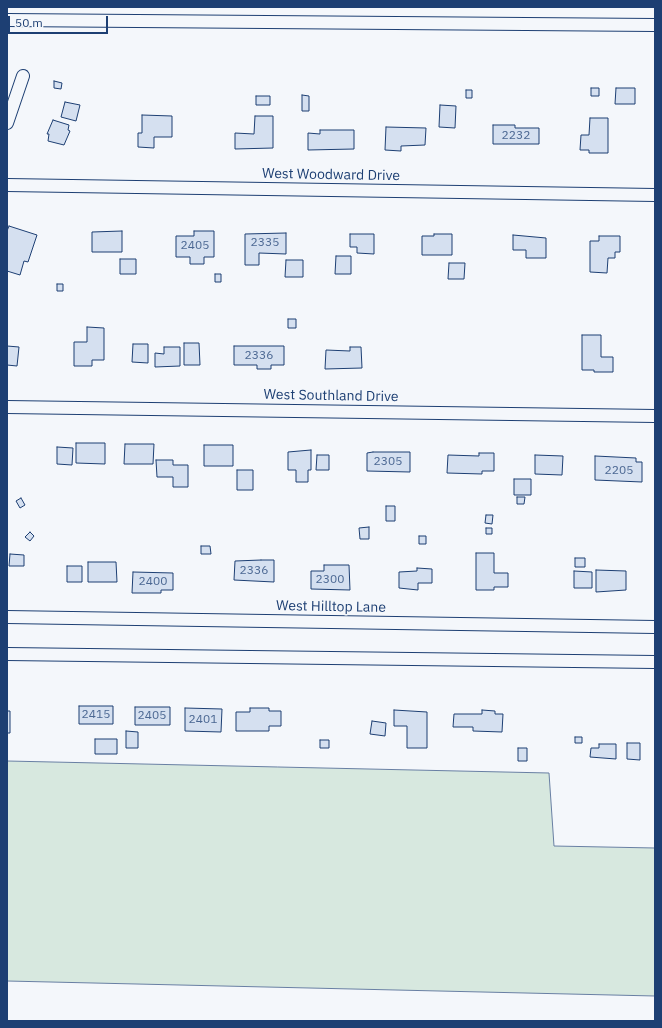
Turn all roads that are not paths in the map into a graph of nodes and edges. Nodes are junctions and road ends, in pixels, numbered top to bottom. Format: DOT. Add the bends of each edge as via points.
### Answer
graph roads {
  1 [pos="7,20"];
  2 [pos="655,25"];
  3 [pos="23,76"];
  4 [pos="7,123"];
  5 [pos="7,186"];
  6 [pos="655,195"];
  7 [pos="7,406"];
  8 [pos="655,416"];
  9 [pos="7,617"];
  10 [pos="655,627"];
  11 [pos="7,654"];
  12 [pos="655,662"];
  1 -- 2 [label="street"];
  3 -- 4 [label="street"];
  5 -- 6 [label="street, West Woodward Drive"];
  7 -- 8 [label="street, West Southland Drive"];
  9 -- 10 [label="street, West Hilltop Lane"];
  11 -- 12 [label="street"];
}
